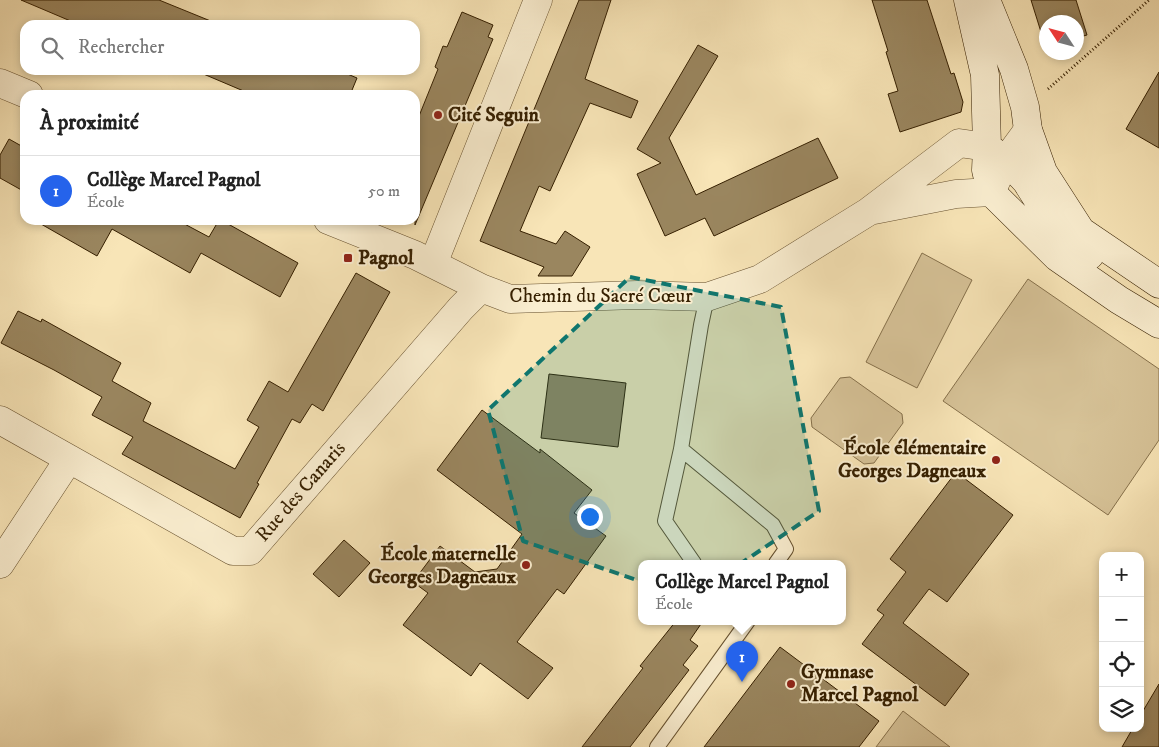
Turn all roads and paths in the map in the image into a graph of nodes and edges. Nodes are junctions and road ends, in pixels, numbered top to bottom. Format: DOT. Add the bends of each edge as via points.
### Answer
graph roads {
  1 [pos="968,0"];
  2 [pos="986,0"];
  3 [pos="1149,0"];
  4 [pos="535,1"];
  5 [pos="0,83"];
  6 [pos="1046,90"];
  7 [pos="20,92"];
  8 [pos="1028,130"];
  9 [pos="996,154"];
  10 [pos="991,192"];
  11 [pos="868,212"];
  12 [pos="340,225"];
  13 [pos="433,264"];
  14 [pos="1159,284"];
  15 [pos="481,288"];
  16 [pos="1159,292"];
  17 [pos="707,296"];
  18 [pos="1159,324"];
  19 [pos="0,420"];
  20 [pos="681,450"];
  21 [pos="69,459"];
  22 [pos="692,560"];
  23 [pos="778,560"];
  24 [pos="0,564"];
  25 [pos="745,625"];
  26 [pos="657,747"];
  1 -- 9 [label="street" via="985,75"];
  2 -- 8 [label="street" via="1014,69"];
  3 -- 6 [label="path"];
  4 -- 13 [label="street"];
  5 -- 7 [label="street"];
  8 -- 9 [label="street"];
  8 -- 14 [label="street" via="1043,172 1081,231"];
  9 -- 10 [label="street"];
  9 -- 11 [label="street, Chemin du Sacré Cœur" via="959,143"];
  9 -- 16 [label="street" via="1026,181 1056,230 1120,278"];
  10 -- 11 [label="street, Chemin du Sacré Cœur" via="956,194"];
  10 -- 18 [label="street" via="1057,257"];
  11 -- 17 [label="street, Chemin du Sacré Cœur" via="760,278"];
  12 -- 13 [label="street, Chemin du Sacré Cœur"];
  13 -- 15 [label="street, Chemin du Sacré Cœur"];
  15 -- 17 [label="street, Chemin du Sacré Cœur" via="510,299"];
  15 -- 21 [label="street, Rue des Canaris" via="250,551 233,551"];
  17 -- 20 [label="lane"];
  19 -- 21 [label="street, Rue des Canaris"];
  20 -- 22 [label="lane" via="665,521"];
  20 -- 23 [label="lane" via="773,525 786,549"];
  21 -- 24 [label="street"];
  25 -- 26 [label="lane"];
}
